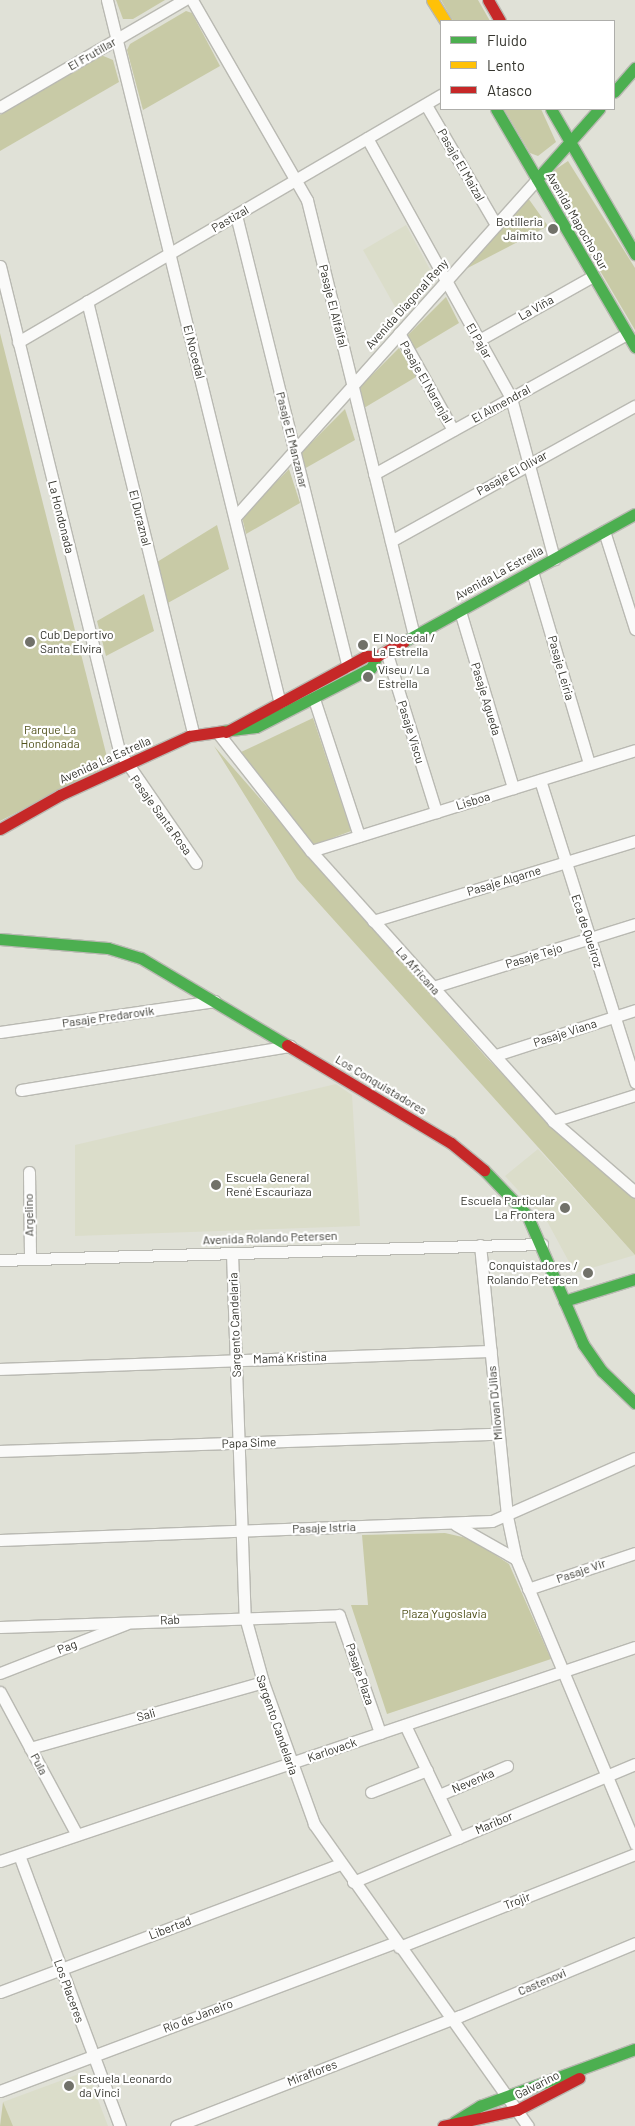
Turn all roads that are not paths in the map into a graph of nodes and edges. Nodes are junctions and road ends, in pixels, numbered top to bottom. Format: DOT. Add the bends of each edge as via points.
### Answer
graph roads {
  1 [pos="107,0"];
  2 [pos="184,0"];
  3 [pos="192,0"];
  4 [pos="432,0"];
  5 [pos="488,0"];
  6 [pos="443,20"];
  7 [pos="499,20"];
  8 [pos="117,40"];
  9 [pos="635,68"];
  10 [pos="615,91"];
  11 [pos="440,97"];
  12 [pos="426,104"];
  13 [pos="0,107"];
  14 [pos="497,110"];
  15 [pos="552,110"];
  16 [pos="598,110"];
  17 [pos="367,138"];
  18 [pos="570,142"];
  19 [pos="537,179"];
  20 [pos="296,180"];
  21 [pos="236,215"];
  22 [pos="496,225"];
  23 [pos="170,253"];
  24 [pos="635,254"];
  25 [pos="0,266"];
  26 [pos="593,276"];
  27 [pos="448,278"];
  28 [pos="87,301"];
  29 [pos="399,333"];
  30 [pos="627,334"];
  31 [pos="479,340"];
  32 [pos="18,342"];
  33 [pos="635,347"];
  34 [pos="352,385"];
  35 [pos="511,398"];
  36 [pos="635,406"];
  37 [pos="454,430"];
  38 [pos="294,450"];
  39 [pos="529,463"];
  40 [pos="374,474"];
  41 [pos="635,514"];
  42 [pos="234,517"];
  43 [pos="604,531"];
  44 [pos="391,541"];
  45 [pos="554,559"];
  46 [pos="532,571"];
  47 [pos="460,611"];
  48 [pos="635,629"];
  49 [pos="414,636"];
  50 [pos="382,654"];
  51 [pos="348,666"];
  52 [pos="314,699"];
  53 [pos="280,704"];
  54 [pos="222,733"];
  55 [pos="194,735"];
  56 [pos="635,750"];
  57 [pos="589,764"];
  58 [pos="126,767"];
  59 [pos="540,780"];
  60 [pos="513,788"];
  61 [pos="436,812"];
  62 [pos="0,829"];
  63 [pos="359,836"];
  64 [pos="635,840"];
  65 [pos="311,851"];
  66 [pos="566,862"];
  67 [pos="196,863"];
  68 [pos="373,921"];
  69 [pos="635,924"];
  70 [pos="590,938"];
  71 [pos="0,939"];
  72 [pos="433,987"];
  73 [pos="216,1001"];
  74 [pos="635,1010"];
  75 [pos="614,1017"];
  76 [pos="0,1032"];
  77 [pos="290,1046"];
  78 [pos="496,1055"];
  79 [pos="635,1082"];
  80 [pos="21,1090"];
  81 [pos="635,1095"];
  82 [pos="553,1121"];
  83 [pos="29,1172"];
  84 [pos="635,1192"];
  85 [pos="542,1244"];
  86 [pos="480,1245"];
  87 [pos="232,1253"];
  88 [pos="30,1259"];
  89 [pos="0,1260"];
  90 [pos="635,1279"];
  91 [pos="564,1301"];
  92 [pos="490,1351"];
  93 [pos="236,1360"];
  94 [pos="0,1369"];
  95 [pos="635,1402"];
  96 [pos="498,1434"];
  97 [pos="239,1443"];
  98 [pos="0,1451"];
  99 [pos="635,1458"];
  100 [pos="507,1516"];
  101 [pos="455,1524"];
  102 [pos="242,1531"];
  103 [pos="0,1540"];
  104 [pos="635,1552"];
  105 [pos="516,1559"];
  106 [pos="528,1589"];
  107 [pos="339,1615"];
  108 [pos="245,1617"];
  109 [pos="135,1621"];
  110 [pos="0,1627"];
  111 [pos="635,1647"];
  112 [pos="563,1672"];
  113 [pos="0,1673"];
  114 [pos="263,1682"];
  115 [pos="0,1692"];
  116 [pos="405,1725"];
  117 [pos="380,1734"];
  118 [pos="30,1748"];
  119 [pos="291,1764"];
  120 [pos="635,1764"];
  121 [pos="508,1766"];
  122 [pos="427,1770"];
  123 [pos="607,1776"];
  124 [pos="372,1792"];
  125 [pos="439,1796"];
  126 [pos="78,1835"];
  127 [pos="459,1838"];
  128 [pos="635,1844"];
  129 [pos="635,1854"];
  130 [pos="19,1855"];
  131 [pos="0,1861"];
  132 [pos="340,1864"];
  133 [pos="353,1882"];
  134 [pos="635,1943"];
  135 [pos="398,1944"];
  136 [pos="61,1969"];
  137 [pos="0,1992"];
  138 [pos="449,2020"];
  139 [pos="635,2049"];
  140 [pos="94,2056"];
  141 [pos="598,2064"];
  142 [pos="0,2091"];
  143 [pos="506,2099"];
  144 [pos="518,2110"];
  145 [pos="479,2117"];
  146 [pos="448,2124"];
  147 [pos="120,2126"];
  148 [pos="176,2126"];
  149 [pos="488,2126"];
  150 [pos="508,2126"];
  151 [pos="528,2126"];
  1 -- 8 [label="street, El Nocedal"];
  2 -- 8 [label="street, El Frutillar"];
  3 -- 20 [label="street, Pasaje El Alfalfal"];
  4 -- 6 [label="street"];
  5 -- 7 [label="street"];
  8 -- 13 [label="street, El Frutillar"];
  8 -- 23 [label="street, El Nocedal"];
  9 -- 10 [label="street"];
  11 -- 12 [label="street, Pastizal"];
  12 -- 17 [label="street, Pastizal"];
  12 -- 22 [label="street, Pasaje El Maizal"];
  14 -- 19 [label="street, Avenida Mapocho Sur"];
  15 -- 18 [label="street"];
  16 -- 18 [label="street, Avenida Diagonal Reny"];
  17 -- 20 [label="street, Pastizal"];
  17 -- 27 [label="street, El Pajar"];
  18 -- 19 [label="street, Avenida Diagonal Reny"];
  18 -- 24 [label="street"];
  19 -- 22 [label="street, Avenida Diagonal Reny"];
  19 -- 26 [label="street, Avenida Mapocho Sur"];
  20 -- 21 [label="street, Pastizal"];
  20 -- 34 [label="street, Pasaje El Alfalfal" via="307,200"];
  21 -- 23 [label="street, Pastizal"];
  21 -- 38 [label="street, Pasaje El Manzanar"];
  22 -- 27 [label="street, Avenida Diagonal Reny"];
  23 -- 28 [label="street, Pastizal"];
  23 -- 42 [label="street, El Nocedal"];
  25 -- 32 [label="street, La Hondonada"];
  26 -- 30 [label="street, Avenida Mapocho Sur"];
  26 -- 31 [label="street, La Viña"];
  27 -- 29 [label="street, Avenida Diagonal Reny"];
  27 -- 31 [label="street, El Pajar"];
  28 -- 32 [label="street, Pastizal"];
  28 -- 55 [label="street, El Duraznal"];
  29 -- 34 [label="street, Avenida Diagonal Reny"];
  29 -- 37 [label="street, Pasaje El Naranjal"];
  30 -- 33 [label="street, Avenida Mapocho Sur"];
  30 -- 35 [label="street, El Almendral"];
  31 -- 35 [label="street, El Pajar"];
  32 -- 58 [label="street, La Hondonada"];
  34 -- 38 [label="street, Avenida Diagonal Reny"];
  34 -- 40 [label="street, Pasaje El Alfalfal"];
  35 -- 37 [label="street, El Almendral"];
  35 -- 39 [label="street, El Pajar"];
  36 -- 39 [label="street, Pasaje El Olivar"];
  37 -- 40 [label="street, El Almendral"];
  38 -- 42 [label="street, Avenida Diagonal Reny"];
  38 -- 51 [label="street, Pasaje El Manzanar"];
  39 -- 44 [label="street, Pasaje El Olivar"];
  39 -- 45 [label="street, El Pajar"];
  40 -- 44 [label="street, Pasaje El Alfalfal"];
  41 -- 43 [label="street, Avenida La Estrella"];
  42 -- 53 [label="street, El Nocedal"];
  43 -- 45 [label="street, Avenida La Estrella"];
  43 -- 48 [label="street"];
  44 -- 49 [label="street, Pasaje El Alfalfal"];
  45 -- 46 [label="street, Avenida La Estrella"];
  46 -- 47 [label="street, Avenida La Estrella"];
  46 -- 57 [label="street, Pasaje Leiria"];
  47 -- 49 [label="street, Avenida La Estrella"];
  47 -- 60 [label="street, Pasaje Agueda"];
  49 -- 50 [label="street, Avenida La Estrella"];
  50 -- 51 [label="street, Avenida La Estrella" via="366,656"];
  50 -- 52 [label="street, Avenida La Estrella" via="371,668"];
  50 -- 61 [label="street, Pasaje Viscu"];
  51 -- 53 [label="street, Avenida La Estrella"];
  52 -- 54 [label="street, Avenida La Estrella" via="256,727"];
  52 -- 63 [label="street"];
  53 -- 54 [label="street, Avenida La Estrella"];
  54 -- 55 [label="street, Avenida La Estrella"];
  54 -- 65 [label="street, La Africana"];
  55 -- 58 [label="street, Avenida La Estrella"];
  56 -- 57 [label="street, Lisboa"];
  57 -- 59 [label="street, Lisboa"];
  58 -- 62 [label="street, Avenida La Estrella" via="60,795"];
  58 -- 67 [label="street, Pasaje Santa Rosa"];
  59 -- 60 [label="street, Lisboa"];
  59 -- 66 [label="street, Eca de Queiroz"];
  60 -- 61 [label="street, Lisboa"];
  61 -- 63 [label="street, Lisboa"];
  63 -- 65 [label="street, Lisboa"];
  64 -- 66 [label="street, Pasaje Algarne"];
  65 -- 68 [label="street, La Africana"];
  66 -- 68 [label="street, Pasaje Algarne"];
  66 -- 70 [label="street, Eca de Queiroz"];
  68 -- 72 [label="street, La Africana"];
  69 -- 70 [label="street, Pasaje Tejo"];
  70 -- 72 [label="street, Pasaje Tejo"];
  70 -- 75 [label="street, Eca de Queiroz"];
  71 -- 73 [label="street, Los Conquistadores" via="133,954"];
  72 -- 78 [label="street, La Africana"];
  73 -- 76 [label="street, Pasaje Predarovik"];
  73 -- 77 [label="street, Los Conquistadores"];
  74 -- 75 [label="street, Pasaje Viana"];
  75 -- 78 [label="street, Pasaje Viana"];
  75 -- 79 [label="street, Eca de Queiroz"];
  77 -- 80 [label="street"];
  77 -- 85 [label="street, Los Conquistadores" via="468,1156 510,1193 527,1214"];
  78 -- 82 [label="street, La Africana"];
  81 -- 82 [label="street"];
  82 -- 84 [label="street, La Africana"];
  83 -- 88 [label="street, Argelino"];
  85 -- 86 [label="street, Avenida Rolando Petersen"];
  85 -- 91 [label="street, Los Conquistadores"];
  86 -- 87 [label="street, Avenida Rolando Petersen"];
  86 -- 92 [label="street, Milovan D'Jilas"];
  87 -- 88 [label="street, Avenida Rolando Petersen"];
  87 -- 93 [label="street, Sargento Candelaria"];
  88 -- 89 [label="street, Avenida Rolando Petersen"];
  90 -- 91 [label="street"];
  91 -- 95 [label="street, Los Conquistadores" via="590,1357"];
  92 -- 93 [label="street, Mamá Kristina"];
  92 -- 96 [label="street, Milovan D'Jilas"];
  93 -- 94 [label="street, Mamá Kristina"];
  93 -- 97 [label="street, Sargento Candelaria"];
  96 -- 97 [label="street, Papa Sime"];
  96 -- 100 [label="street, Milovan D'Jilas"];
  97 -- 98 [label="street, Papa Sime"];
  97 -- 102 [label="street, Sargento Candelaria"];
  99 -- 100 [label="street, Pasaje Istria"];
  100 -- 101 [label="street, Pasaje Istria"];
  100 -- 105 [label="street, Milovan D'Jilas"];
  101 -- 102 [label="street, Pasaje Istria"];
  101 -- 105 [label="street"];
  102 -- 103 [label="street, Pasaje Istria"];
  102 -- 108 [label="street, Sargento Candelaria"];
  104 -- 106 [label="street, Pasaje Vir"];
  105 -- 106 [label="street, Milovan D'Jilas"];
  106 -- 112 [label="street, Milovan D'Jilas"];
  107 -- 108 [label="street, Rab"];
  107 -- 117 [label="street, Pasaje Plaza"];
  108 -- 109 [label="street, Rab"];
  108 -- 114 [label="street, Sargento Candelaria"];
  109 -- 110 [label="street, Rab"];
  109 -- 113 [label="street, Pag"];
  111 -- 112 [label="street, Karlovack"];
  112 -- 116 [label="street, Karlovack"];
  112 -- 123 [label="street, Milovan D'Jilas"];
  114 -- 118 [label="street, Sali"];
  114 -- 119 [label="street, Sargento Candelaria"];
  115 -- 118 [label="street, Pula"];
  116 -- 117 [label="street, Karlovack"];
  116 -- 122 [label="street, Nevenka"];
  117 -- 119 [label="street, Karlovack"];
  118 -- 126 [label="street, Pula"];
  119 -- 126 [label="street, Karlovack"];
  119 -- 132 [label="street, Sargento Candelaria" via="309,1815"];
  120 -- 123 [label="street, Maribor"];
  121 -- 125 [label="street, Nevenka"];
  122 -- 124 [label="street"];
  122 -- 125 [label="street, Nevenka"];
  123 -- 127 [label="street, Maribor"];
  123 -- 128 [label="street, Milovan D'Jilas"];
  125 -- 127 [label="street, Nevenka"];
  126 -- 130 [label="street, Karlovack"];
  127 -- 133 [label="street, Maribor"];
  129 -- 135 [label="street, Trojir"];
  130 -- 131 [label="street, Karlovack"];
  130 -- 136 [label="street, Los Placeres"];
  132 -- 133 [label="street, Sargento Candelaria"];
  132 -- 136 [label="street, Libertad"];
  133 -- 135 [label="street, Sargento Candelaria"];
  134 -- 138 [label="street, Castenovi"];
  135 -- 138 [label="street, Sargento Candelaria"];
  135 -- 140 [label="street, Río de Janeiro"];
  136 -- 137 [label="street, Libertad"];
  136 -- 140 [label="street, Los Placeres"];
  138 -- 143 [label="street, Sargento Candelaria"];
  138 -- 148 [label="street, Miraflores"];
  139 -- 141 [label="street, Galvarino"];
  140 -- 142 [label="street, Río de Janeiro"];
  140 -- 147 [label="street, Los Placeres"];
  141 -- 143 [label="street, Galvarino"];
  141 -- 144 [label="street, Galvarino"];
  143 -- 144 [label="street, Sargento Candelaria"];
  143 -- 146 [label="street, Galvarino"];
  144 -- 145 [label="street, Galvarino"];
  144 -- 150 [label="street"];
  144 -- 151 [label="street, Sargento Candelaria"];
  145 -- 146 [label="street, Galvarino"];
  145 -- 149 [label="street"];
}
